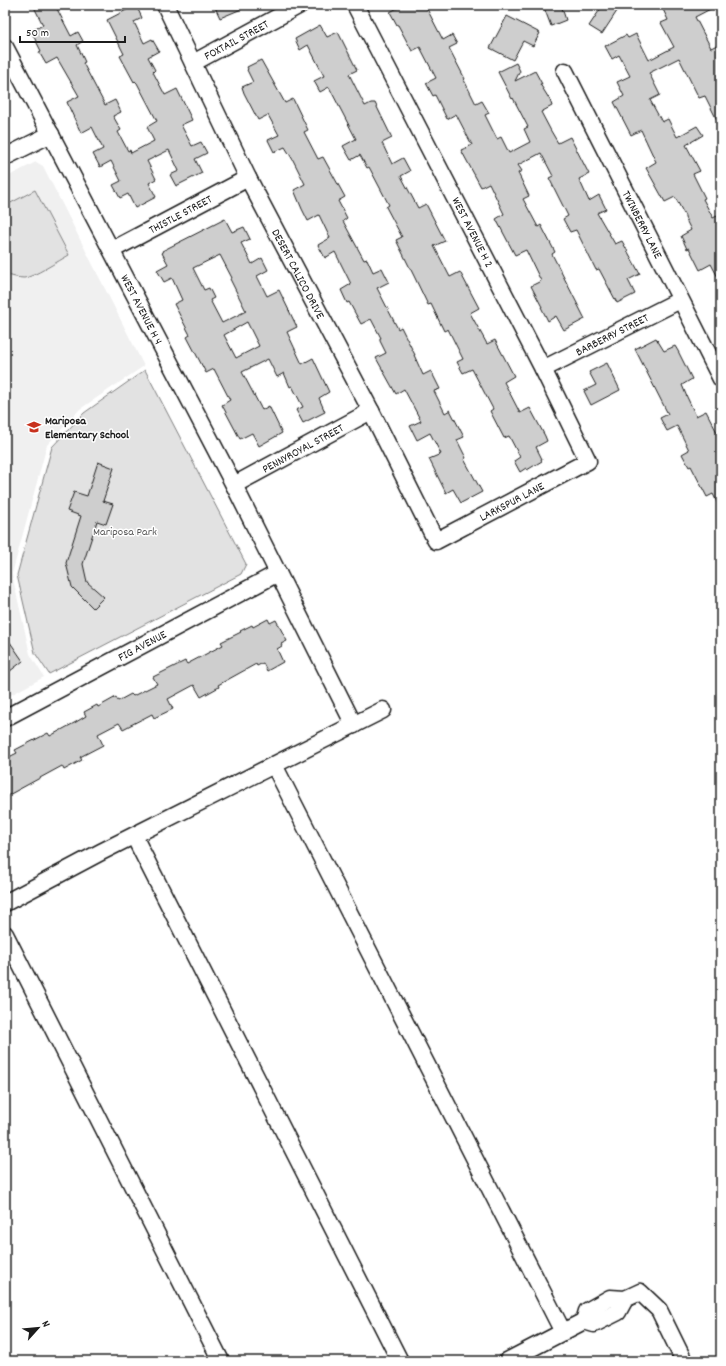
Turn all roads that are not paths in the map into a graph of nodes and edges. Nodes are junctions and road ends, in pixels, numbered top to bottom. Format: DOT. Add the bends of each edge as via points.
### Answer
graph roads {
  1 [pos="165,5"];
  2 [pos="300,5"];
  3 [pos="355,5"];
  4 [pos="5,47"];
  5 [pos="193,62"];
  6 [pos="565,71"];
  7 [pos="51,134"];
  8 [pos="5,157"];
  9 [pos="248,178"];
  10 [pos="112,250"];
  11 [pos="680,300"];
  12 [pos="543,369"];
  13 [pos="721,379"];
  14 [pos="371,411"];
  15 [pos="588,461"];
  16 [pos="234,485"];
  17 [pos="436,541"];
  18 [pos="278,573"];
  19 [pos="383,710"];
  20 [pos="5,718"];
  21 [pos="354,725"];
  22 [pos="274,765"];
  23 [pos="134,836"];
  24 [pos="5,903"];
  25 [pos="5,934"];
  26 [pos="563,1332"];
  27 [pos="221,1361"];
  28 [pos="400,1361"];
  29 [pos="507,1361"];
  30 [pos="684,1361"];
  1 -- 5 [label="street, DESERT CALICO DRIVE"];
  2 -- 5 [label="street, FOXTAIL STREET"];
  3 -- 12 [label="street, WEST AVENUE H 2"];
  4 -- 7 [label="street, WEST AVENUE H 4"];
  5 -- 9 [label="street, DESERT CALICO DRIVE"];
  6 -- 11 [label="street, TWINBERRY LANE"];
  7 -- 8 [label="street"];
  7 -- 10 [label="street, WEST AVENUE H 4"];
  9 -- 10 [label="street, THISTLE STREET"];
  9 -- 14 [label="street, DESERT CALICO DRIVE"];
  10 -- 16 [label="street, WEST AVENUE H 4"];
  11 -- 12 [label="street, BARBERRY STREET"];
  11 -- 13 [label="street, TWINBERRY LANE"];
  12 -- 15 [label="street, WEST AVENUE H 2"];
  14 -- 16 [label="street, PENNYROYAL STREET"];
  14 -- 17 [label="street, DESERT CALICO DRIVE"];
  15 -- 17 [label="street, LARKSPUR LANE"];
  16 -- 18 [label="street, WEST AVENUE H 4"];
  18 -- 20 [label="street, FIG AVENUE"];
  18 -- 21 [label="street, WEST AVENUE H 4"];
  19 -- 21 [label="street"];
  21 -- 22 [label="street"];
  22 -- 23 [label="street"];
  22 -- 26 [label="street"];
  23 -- 24 [label="street"];
  23 -- 28 [label="street"];
  25 -- 27 [label="street"];
  26 -- 29 [label="street"];
  26 -- 30 [label="street" via="584,1321 587,1311 610,1298 625,1299 640,1292 659,1310"];
}
